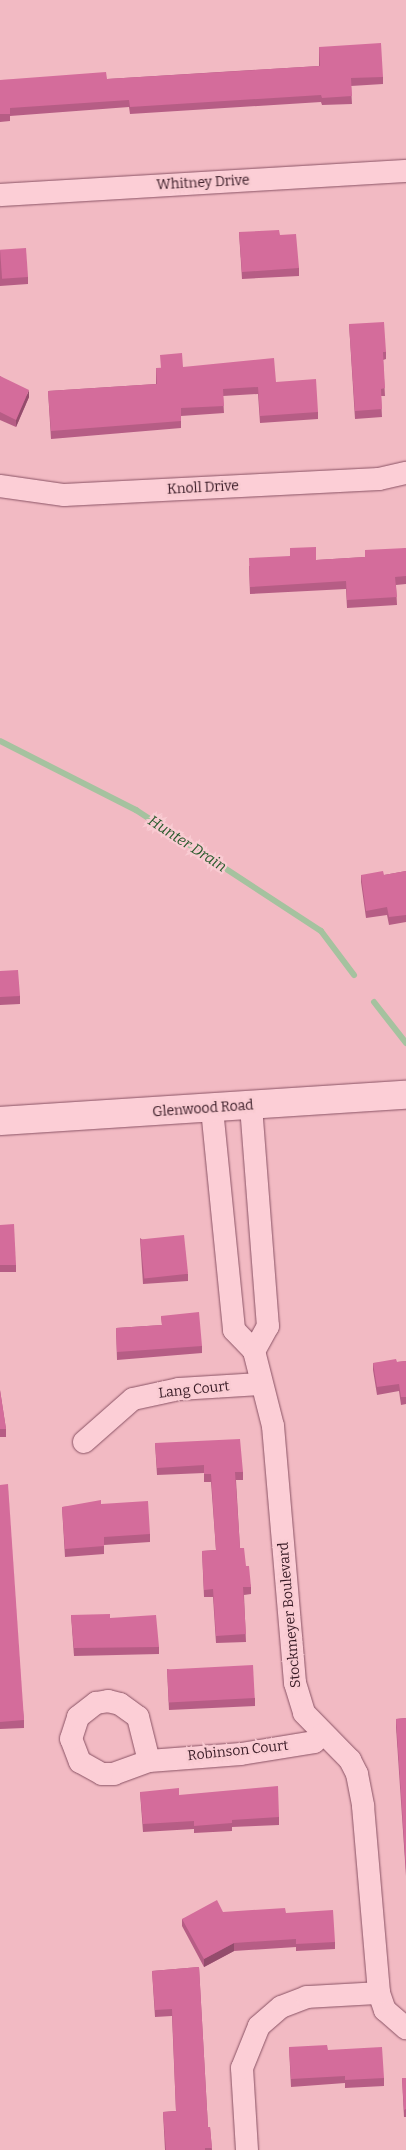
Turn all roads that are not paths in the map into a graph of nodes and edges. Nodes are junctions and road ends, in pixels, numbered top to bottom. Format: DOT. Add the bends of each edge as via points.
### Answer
graph roads {
  1 [pos="406,171"];
  2 [pos="0,194"];
  3 [pos="406,473"];
  4 [pos="0,486"];
  5 [pos="406,1095"];
  6 [pos="251,1106"];
  7 [pos="212,1109"];
  8 [pos="0,1121"];
  9 [pos="260,1239"];
  10 [pos="224,1243"];
  11 [pos="254,1351"];
  12 [pos="260,1384"];
  13 [pos="84,1442"];
  14 [pos="324,1734"];
  15 [pos="149,1761"];
  16 [pos="379,1993"];
  17 [pos="406,2028"];
  18 [pos="248,2150"];
  1 -- 2 [label="street, Whitney Drive"];
  3 -- 4 [label="street, Knoll Drive" via="379,479 64,494"];
  5 -- 6 [label="street, Glenwood Road"];
  6 -- 7 [label="street, Glenwood Road"];
  6 -- 9 [label="street"];
  7 -- 8 [label="street, Glenwood Road"];
  7 -- 10 [label="street"];
  9 -- 10 [label="street"];
  9 -- 11 [label="street" via="268,1326"];
  10 -- 11 [label="street" via="234,1330"];
  11 -- 12 [label="street, Stockmeyer Boulevard"];
  12 -- 13 [label="street, Lang Court" via="178,1389 133,1399"];
  12 -- 14 [label="street, Stockmeyer Boulevard" via="273,1426 295,1683 304,1713"];
  14 -- 15 [label="street, Robinson Court" via="314,1742 241,1754"];
  14 -- 16 [label="street, Stockmeyer Boulevard" via="350,1760 361,1790"];
  16 -- 17 [label="street, Stockmeyer Boulevard" via="385,2010"];
  16 -- 18 [label="street" via="307,1997 281,2007 259,2026 242,2068"];
}
